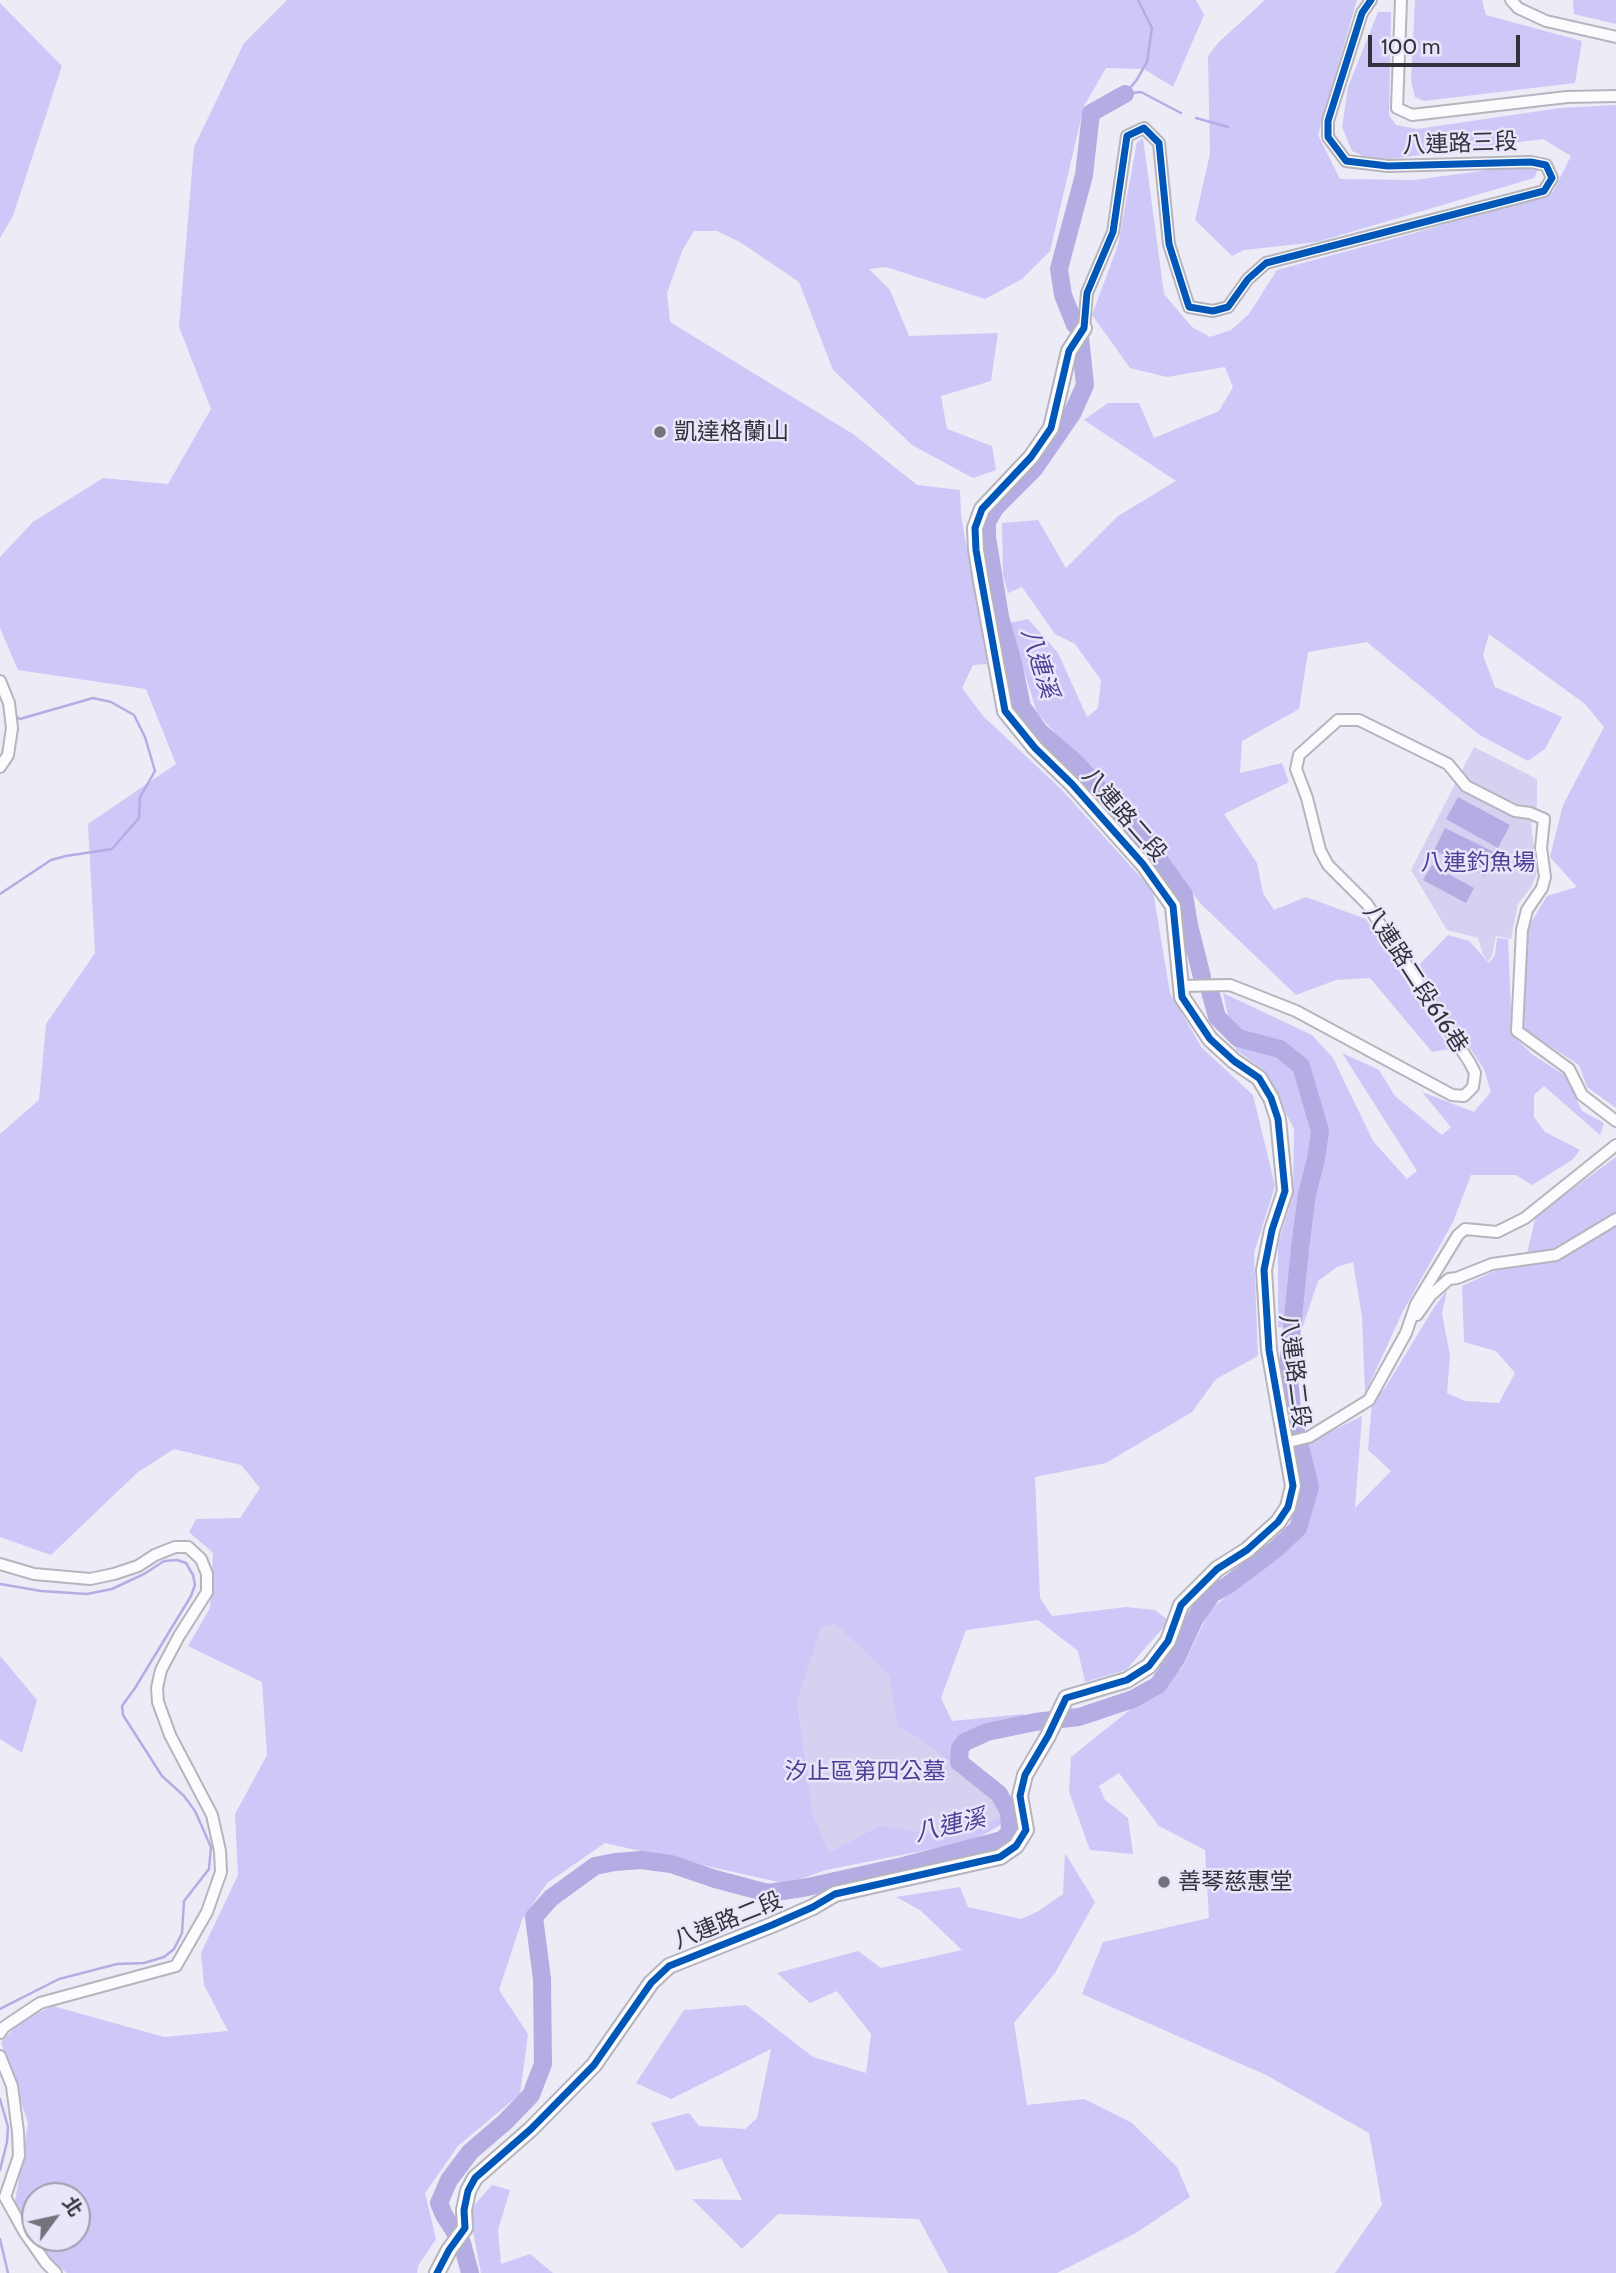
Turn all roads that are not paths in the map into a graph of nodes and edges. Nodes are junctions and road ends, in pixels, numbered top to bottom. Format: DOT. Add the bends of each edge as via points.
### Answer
graph roads {
  1 [pos="1371,0"];
  2 [pos="1401,0"];
  3 [pos="1511,0"];
  4 [pos="1616,37"];
  5 [pos="1616,96"];
  6 [pos="1189,307"];
  7 [pos="1084,328"];
  8 [pos="0,681"];
  9 [pos="0,767"];
  10 [pos="1181,986"];
  11 [pos="1616,1121"];
  12 [pos="1616,1145"];
  13 [pos="1616,1219"];
  14 [pos="1407,1328"];
  15 [pos="1287,1442"];
  16 [pos="0,1564"];
  17 [pos="0,2033"];
  18 [pos="0,2056"];
  19 [pos="56,2273"];
  20 [pos="437,2273"];
  1 -- 6 [label="street, 八連路三段" via="1362,13 1328,121 1328,138 1346,161 1388,166 1531,162 1546,165 1552,178 1544,191 1266,263 1228,307 1213,311"];
  2 -- 5 [label="street, 八連路三段" via="1396,99 1397,108 1412,115 1566,97"];
  3 -- 4 [label="street" via="1546,21"];
  6 -- 7 [label="street, 八連路二段" via="1168,244 1159,142 1144,128 1127,136 1113,232 1087,293"];
  7 -- 10 [label="street, 八連路二段" via="1069,351 1051,428 1031,457 982,509 975,528 976,550 1005,711 1143,864 1173,906"];
  8 -- 9 [label="street" via="12,728 8,755"];
  10 -- 11 [label="street, 八連路二段616巷" via="1230,985 1296,1011 1452,1095 1464,1096 1473,1087 1475,1073 1470,1063 1367,904 1328,865 1320,850 1296,769 1299,755 1338,720 1359,720 1448,764 1466,786 1544,820 1545,877 1522,930 1517,1031 1569,1069 1582,1095"];
  10 -- 15 [label="street, 八連路二段" via="1182,998 1210,1039 1259,1078 1278,1119 1285,1191 1264,1270 1269,1350"];
  12 -- 14 [label="street" via="1525,1218 1497,1232 1465,1229 1458,1235 1416,1304"];
  13 -- 14 [label="street" via="1556,1255 1492,1264 1449,1279"];
  14 -- 15 [label="street" via="1369,1400 1309,1437"];
  15 -- 20 [label="street, 八連路二段" via="1293,1486 1278,1522 1217,1569 1181,1605 1168,1641 1149,1666 1127,1680 1066,1698 1025,1775 1020,1796 1026,1830 1017,1846 999,1857 835,1894 669,1966 651,1983 594,2065 475,2178 464,2210 465,2228"];
  16 -- 17 [label="street" via="34,1574 90,1579 138,1566 175,1547 188,1547 201,1559 207,1592 161,1670 157,1688 170,1735 212,1815 221,1872 207,1912 177,1966 40,2003"];
  18 -- 19 [label="street" via="12,2086 19,2156 5,2197 24,2232"];
}
